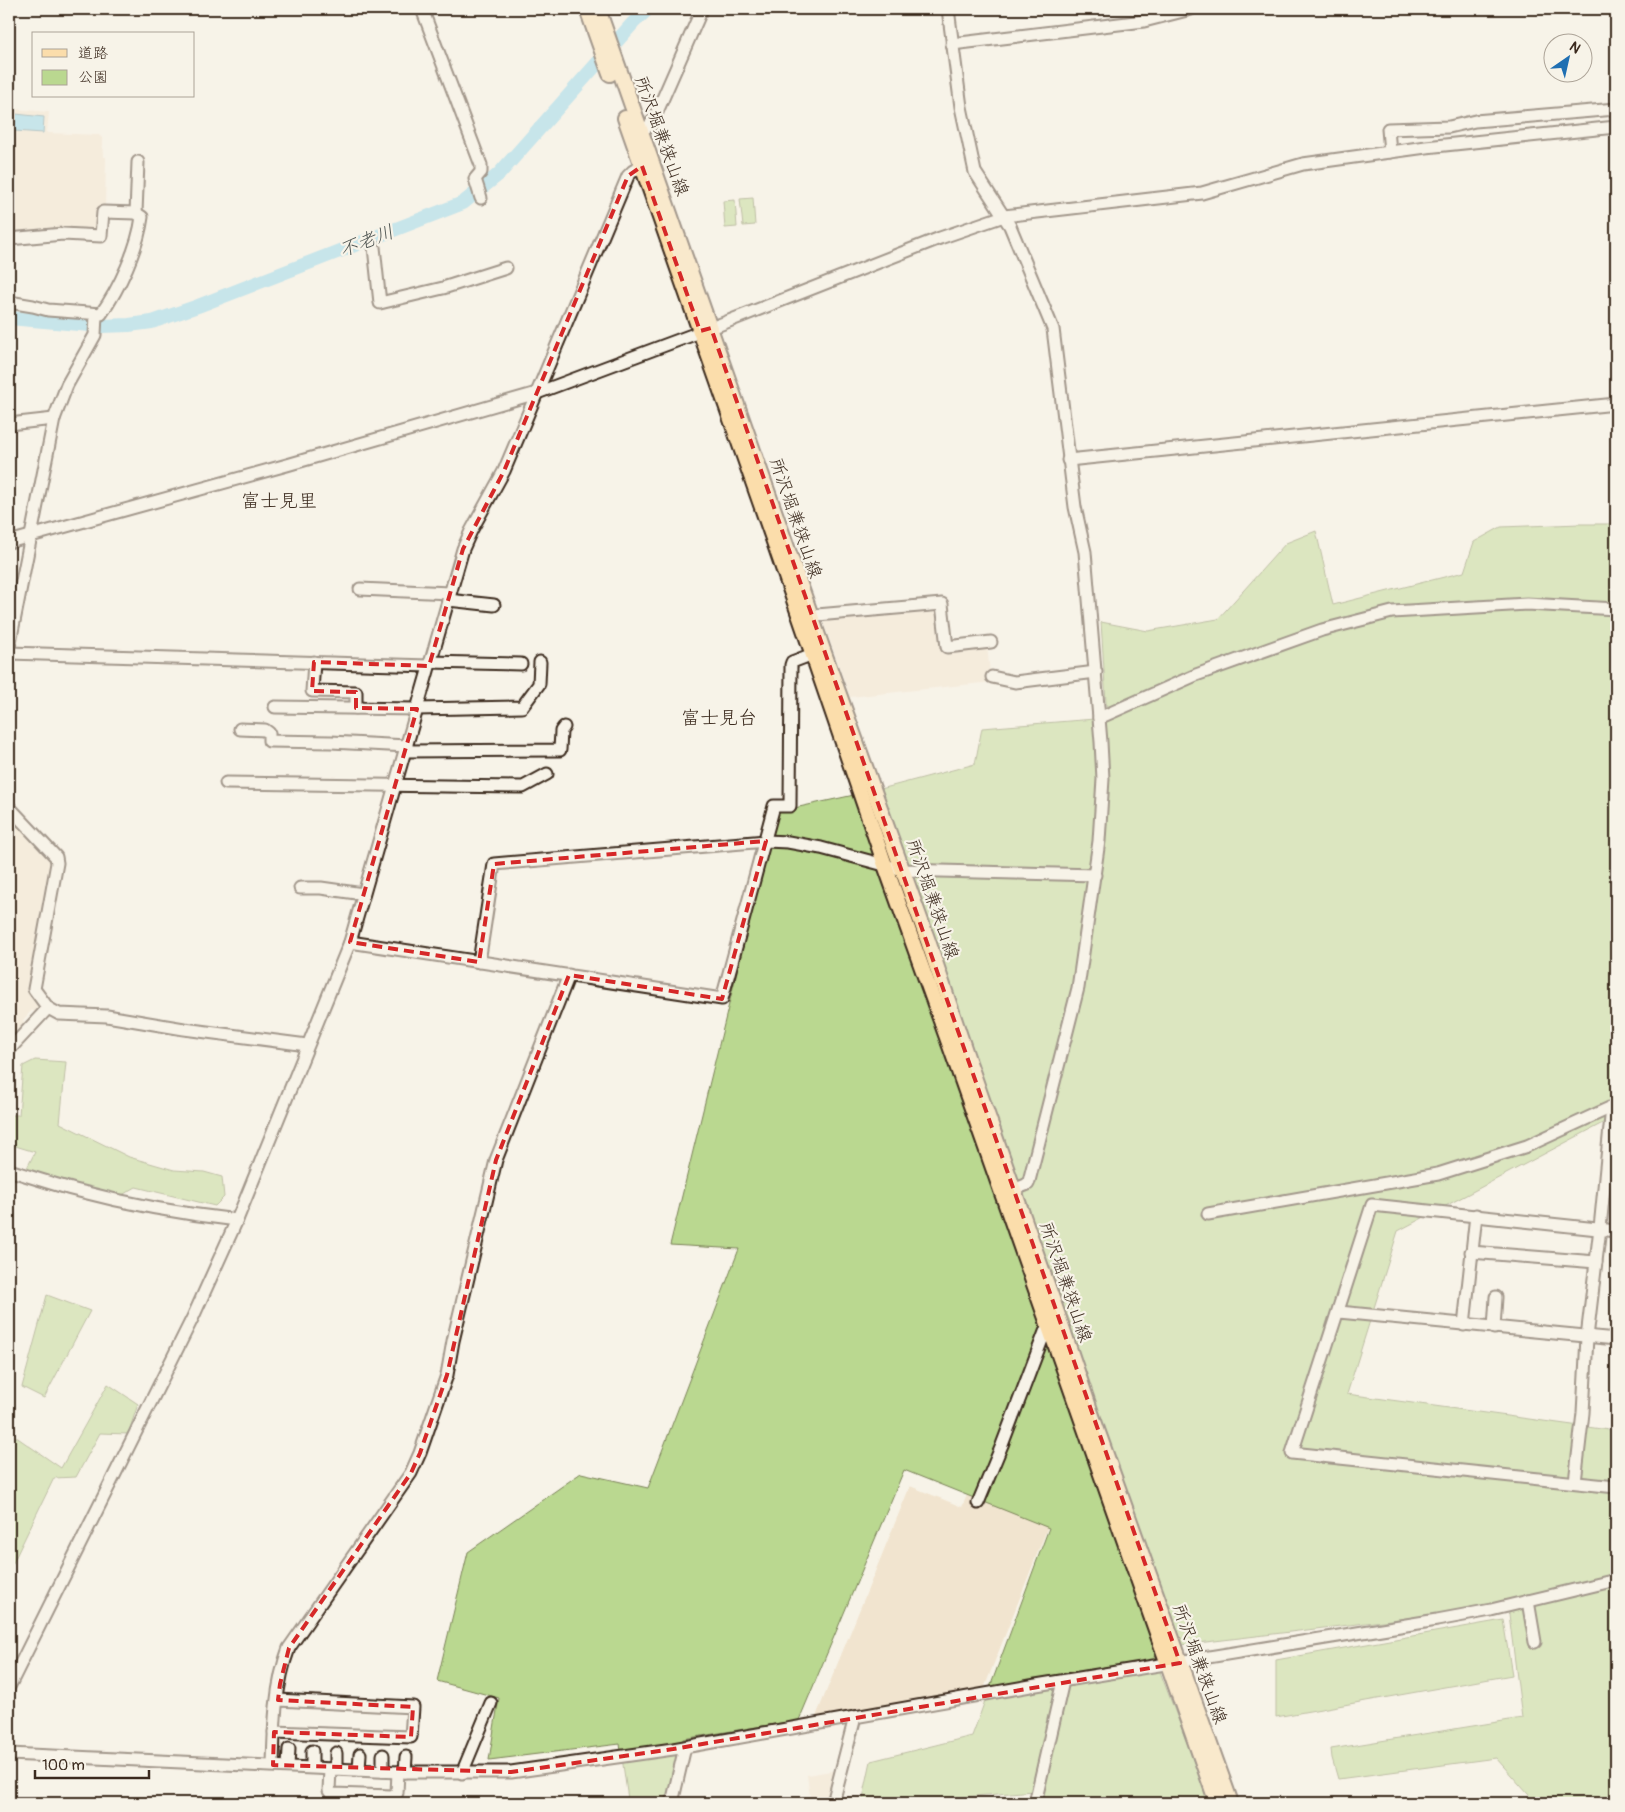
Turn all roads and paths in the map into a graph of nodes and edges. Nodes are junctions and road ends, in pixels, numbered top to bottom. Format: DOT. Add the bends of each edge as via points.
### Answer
graph roads {
  1 [pos="422,9"];
  2 [pos="587,9"];
  3 [pos="598,9"];
  4 [pos="702,9"];
  5 [pos="948,9"];
  6 [pos="1191,9"];
  7 [pos="604,43"];
  8 [pos="952,44"];
  9 [pos="611,63"];
  10 [pos="1616,109"];
  11 [pos="1616,127"];
  12 [pos="640,131"];
  13 [pos="1390,152"];
  14 [pos="138,162"];
  15 [pos="642,166"];
  16 [pos="481,198"];
  17 [pos="136,212"];
  18 [pos="1004,216"];
  19 [pos="9,239"];
  20 [pos="374,247"];
  21 [pos="506,268"];
  22 [pos="9,302"];
  23 [pos="96,315"];
  24 [pos="705,330"];
  25 [pos="537,393"];
  26 [pos="1616,404"];
  27 [pos="54,419"];
  28 [pos="9,424"];
  29 [pos="1068,460"];
  30 [pos="31,535"];
  31 [pos="9,542"];
  32 [pos="360,589"];
  33 [pos="449,597"];
  34 [pos="494,605"];
  35 [pos="1616,609"];
  36 [pos="817,614"];
  37 [pos="991,642"];
  38 [pos="9,647"];
  39 [pos="9,653"];
  40 [pos="813,654"];
  41 [pos="314,662"];
  42 [pos="540,662"];
  43 [pos="430,664"];
  44 [pos="520,664"];
  45 [pos="1096,672"];
  46 [pos="992,677"];
  47 [pos="275,706"];
  48 [pos="356,708"];
  49 [pos="417,709"];
  50 [pos="1099,718"];
  51 [pos="564,726"];
  52 [pos="240,729"];
  53 [pos="406,749"];
  54 [pos="547,774"];
  55 [pos="226,783"];
  56 [pos="395,785"];
  57 [pos="9,807"];
  58 [pos="766,841"];
  59 [pos="885,865"];
  60 [pos="903,870"];
  61 [pos="1095,875"];
  62 [pos="300,888"];
  63 [pos="363,894"];
  64 [pos="350,942"];
  65 [pos="480,962"];
  66 [pos="568,975"];
  67 [pos="48,1008"];
  68 [pos="307,1045"];
  69 [pos="9,1050"];
  70 [pos="1614,1106"];
  71 [pos="9,1170"];
  72 [pos="1013,1190"];
  73 [pos="1208,1214"];
  74 [pos="1476,1216"];
  75 [pos="237,1220"];
  76 [pos="1600,1228"];
  77 [pos="1616,1230"];
  78 [pos="1471,1252"];
  79 [pos="1596,1262"];
  80 [pos="1496,1297"];
  81 [pos="1339,1312"];
  82 [pos="1048,1324"];
  83 [pos="1464,1325"];
  84 [pos="1494,1328"];
  85 [pos="1587,1337"];
  86 [pos="1616,1339"];
  87 [pos="1575,1482"];
  88 [pos="1616,1486"];
  89 [pos="978,1503"];
  90 [pos="1616,1580"];
  91 [pos="1528,1601"];
  92 [pos="1535,1642"];
  93 [pos="1174,1663"];
  94 [pos="1063,1681"];
  95 [pos="9,1687"];
  96 [pos="278,1700"];
  97 [pos="491,1703"];
  98 [pos="855,1717"];
  99 [pos="274,1732"];
  100 [pos="684,1747"];
  101 [pos="288,1749"];
  102 [pos="312,1751"];
  103 [pos="336,1753"];
  104 [pos="9,1754"];
  105 [pos="360,1754"];
  106 [pos="383,1755"];
  107 [pos="406,1757"];
  108 [pos="273,1765"];
  109 [pos="288,1766"];
  110 [pos="312,1767"];
  111 [pos="333,1769"];
  112 [pos="359,1770"];
  113 [pos="383,1771"];
  114 [pos="402,1772"];
  115 [pos="462,1773"];
  116 [pos="672,1803"];
  117 [pos="834,1803"];
  118 [pos="1035,1803"];
  119 [pos="1217,1803"];
  120 [pos="1230,1803"];
  1 -- 16 [label="street" via="481,165 481,172 475,179"];
  2 -- 7 [label="main road, 所沢堀兼狭山線"];
  3 -- 7 [label="main road, 所沢堀兼狭山線"];
  4 -- 12 [label="street" via="653,121"];
  5 -- 8 [label="street"];
  6 -- 8 [label="street" via="1144,21"];
  7 -- 9 [label="main road, 所沢堀兼狭山線"];
  8 -- 18 [label="street" via="960,106 975,172"];
  9 -- 12 [label="main road, 所沢堀兼狭山線"];
  9 -- 15 [label="main road, 所沢堀兼狭山線"];
  10 -- 13 [label="street" via="1474,121 1449,128 1388,129"];
  11 -- 13 [label="street"];
  12 -- 24 [label="main road, 所沢堀兼狭山線"];
  13 -- 18 [label="street" via="1303,164 1202,193"];
  14 -- 17 [label="street"];
  15 -- 24 [label="main road, 所沢堀兼狭山線"];
  15 -- 25 [label="street" via="628,176"];
  17 -- 19 [label="street" via="103,212 101,236 63,234"];
  17 -- 23 [label="street" via="142,217 141,223 121,281 114,297 101,314"];
  18 -- 24 [label="street"];
  18 -- 29 [label="street" via="1053,329"];
  20 -- 21 [label="street" via="380,303"];
  22 -- 23 [label="street"];
  23 -- 27 [label="street" via="95,333 67,385"];
  24 -- 25 [label="street"];
  24 -- 40 [label="main road, 所沢堀兼狭山線"];
  24 -- 60 [label="main road, 所沢堀兼狭山線"];
  25 -- 30 [label="street"];
  25 -- 33 [label="street" via="496,486 465,543"];
  26 -- 29 [label="street"];
  27 -- 28 [label="street"];
  27 -- 30 [label="street"];
  29 -- 45 [label="street" via="1085,552"];
  30 -- 31 [label="street"];
  30 -- 38 [label="street"];
  32 -- 33 [label="street"];
  33 -- 34 [label="street"];
  33 -- 43 [label="street"];
  35 -- 50 [label="street" via="1527,604 1392,612 1322,630 1196,675"];
  36 -- 37 [label="street" via="942,604 947,647"];
  39 -- 41 [label="street"];
  40 -- 58 [label="street" via="791,665 790,806 774,806"];
  40 -- 59 [label="main road, 所沢堀兼狭山線"];
  41 -- 43 [label="street"];
  41 -- 48 [label="street" via="312,691 356,692"];
  42 -- 49 [label="street" via="539,684 522,707"];
  43 -- 44 [label="street"];
  43 -- 49 [label="street"];
  45 -- 46 [label="street" via="1015,682"];
  45 -- 50 [label="street"];
  47 -- 48 [label="street"];
  48 -- 49 [label="street"];
  49 -- 53 [label="street"];
  50 -- 61 [label="street" via="1103,779"];
  51 -- 53 [label="street" via="560,750"];
  52 -- 53 [label="street" via="265,730 269,733 269,741 339,742"];
  53 -- 56 [label="street"];
  54 -- 56 [label="street" via="523,787"];
  55 -- 56 [label="street"];
  56 -- 63 [label="street"];
  57 -- 67 [label="street" via="56,857 34,989"];
  58 -- 59 [label="street" via="820,848"];
  58 -- 65 [label="street" via="494,864"];
  58 -- 66 [label="street" via="722,999"];
  59 -- 60 [label="street"];
  59 -- 82 [label="main road, 所沢堀兼狭山線"];
  60 -- 61 [label="street"];
  60 -- 72 [label="main road, 所沢堀兼狭山線"];
  61 -- 72 [label="street" via="1078,988 1030,1181"];
  62 -- 63 [label="street"];
  63 -- 64 [label="street"];
  64 -- 65 [label="street"];
  64 -- 68 [label="street"];
  65 -- 66 [label="street"];
  66 -- 96 [label="street" via="496,1160 447,1374 420,1453 411,1473 289,1648"];
  67 -- 68 [label="street" via="59,1014 107,1016"];
  67 -- 69 [label="street"];
  68 -- 75 [label="street"];
  70 -- 73 [label="street" via="1527,1146 1438,1174"];
  70 -- 76 [label="street"];
  71 -- 75 [label="street" via="112,1199 186,1214"];
  72 -- 93 [label="main road, 所沢堀兼狭山線"];
  74 -- 76 [label="street"];
  74 -- 78 [label="street"];
  74 -- 81 [label="street" via="1372,1205"];
  75 -- 95 [label="street" via="193,1317"];
  76 -- 77 [label="street"];
  76 -- 79 [label="street"];
  78 -- 79 [label="street"];
  78 -- 83 [label="street"];
  79 -- 85 [label="street"];
  80 -- 84 [label="street"];
  81 -- 83 [label="street"];
  81 -- 87 [label="street" via="1292,1453"];
  82 -- 89 [label="street"];
  82 -- 93 [label="main road, 所沢堀兼狭山線"];
  83 -- 84 [label="street"];
  84 -- 85 [label="street"];
  85 -- 86 [label="street"];
  85 -- 87 [label="street"];
  87 -- 88 [label="street"];
  90 -- 91 [label="street"];
  91 -- 92 [label="street"];
  91 -- 93 [label="street" via="1437,1620"];
  93 -- 94 [label="street"];
  93 -- 119 [label="main road, 所沢堀兼狭山線"];
  93 -- 120 [label="main road, 所沢堀兼狭山線"];
  94 -- 98 [label="street"];
  94 -- 118 [label="street"];
  96 -- 99 [label="street"];
  96 -- 99 [label="street" via="413,1707 411,1738"];
  97 -- 115 [label="street"];
  98 -- 100 [label="street"];
  98 -- 117 [label="street"];
  99 -- 108 [label="street"];
  100 -- 115 [label="street" via="512,1772"];
  100 -- 116 [label="street"];
  101 -- 109 [label="street"];
  102 -- 110 [label="street"];
  103 -- 111 [label="street"];
  104 -- 108 [label="street"];
  105 -- 112 [label="street"];
  106 -- 113 [label="street"];
  107 -- 114 [label="street"];
  108 -- 109 [label="street"];
  109 -- 110 [label="street"];
  110 -- 111 [label="street"];
  111 -- 112 [label="street"];
  111 -- 114 [label="street" via="329,1791 333,1794 392,1796 397,1793"];
  112 -- 113 [label="street"];
  113 -- 114 [label="street"];
  114 -- 115 [label="street"];
}
